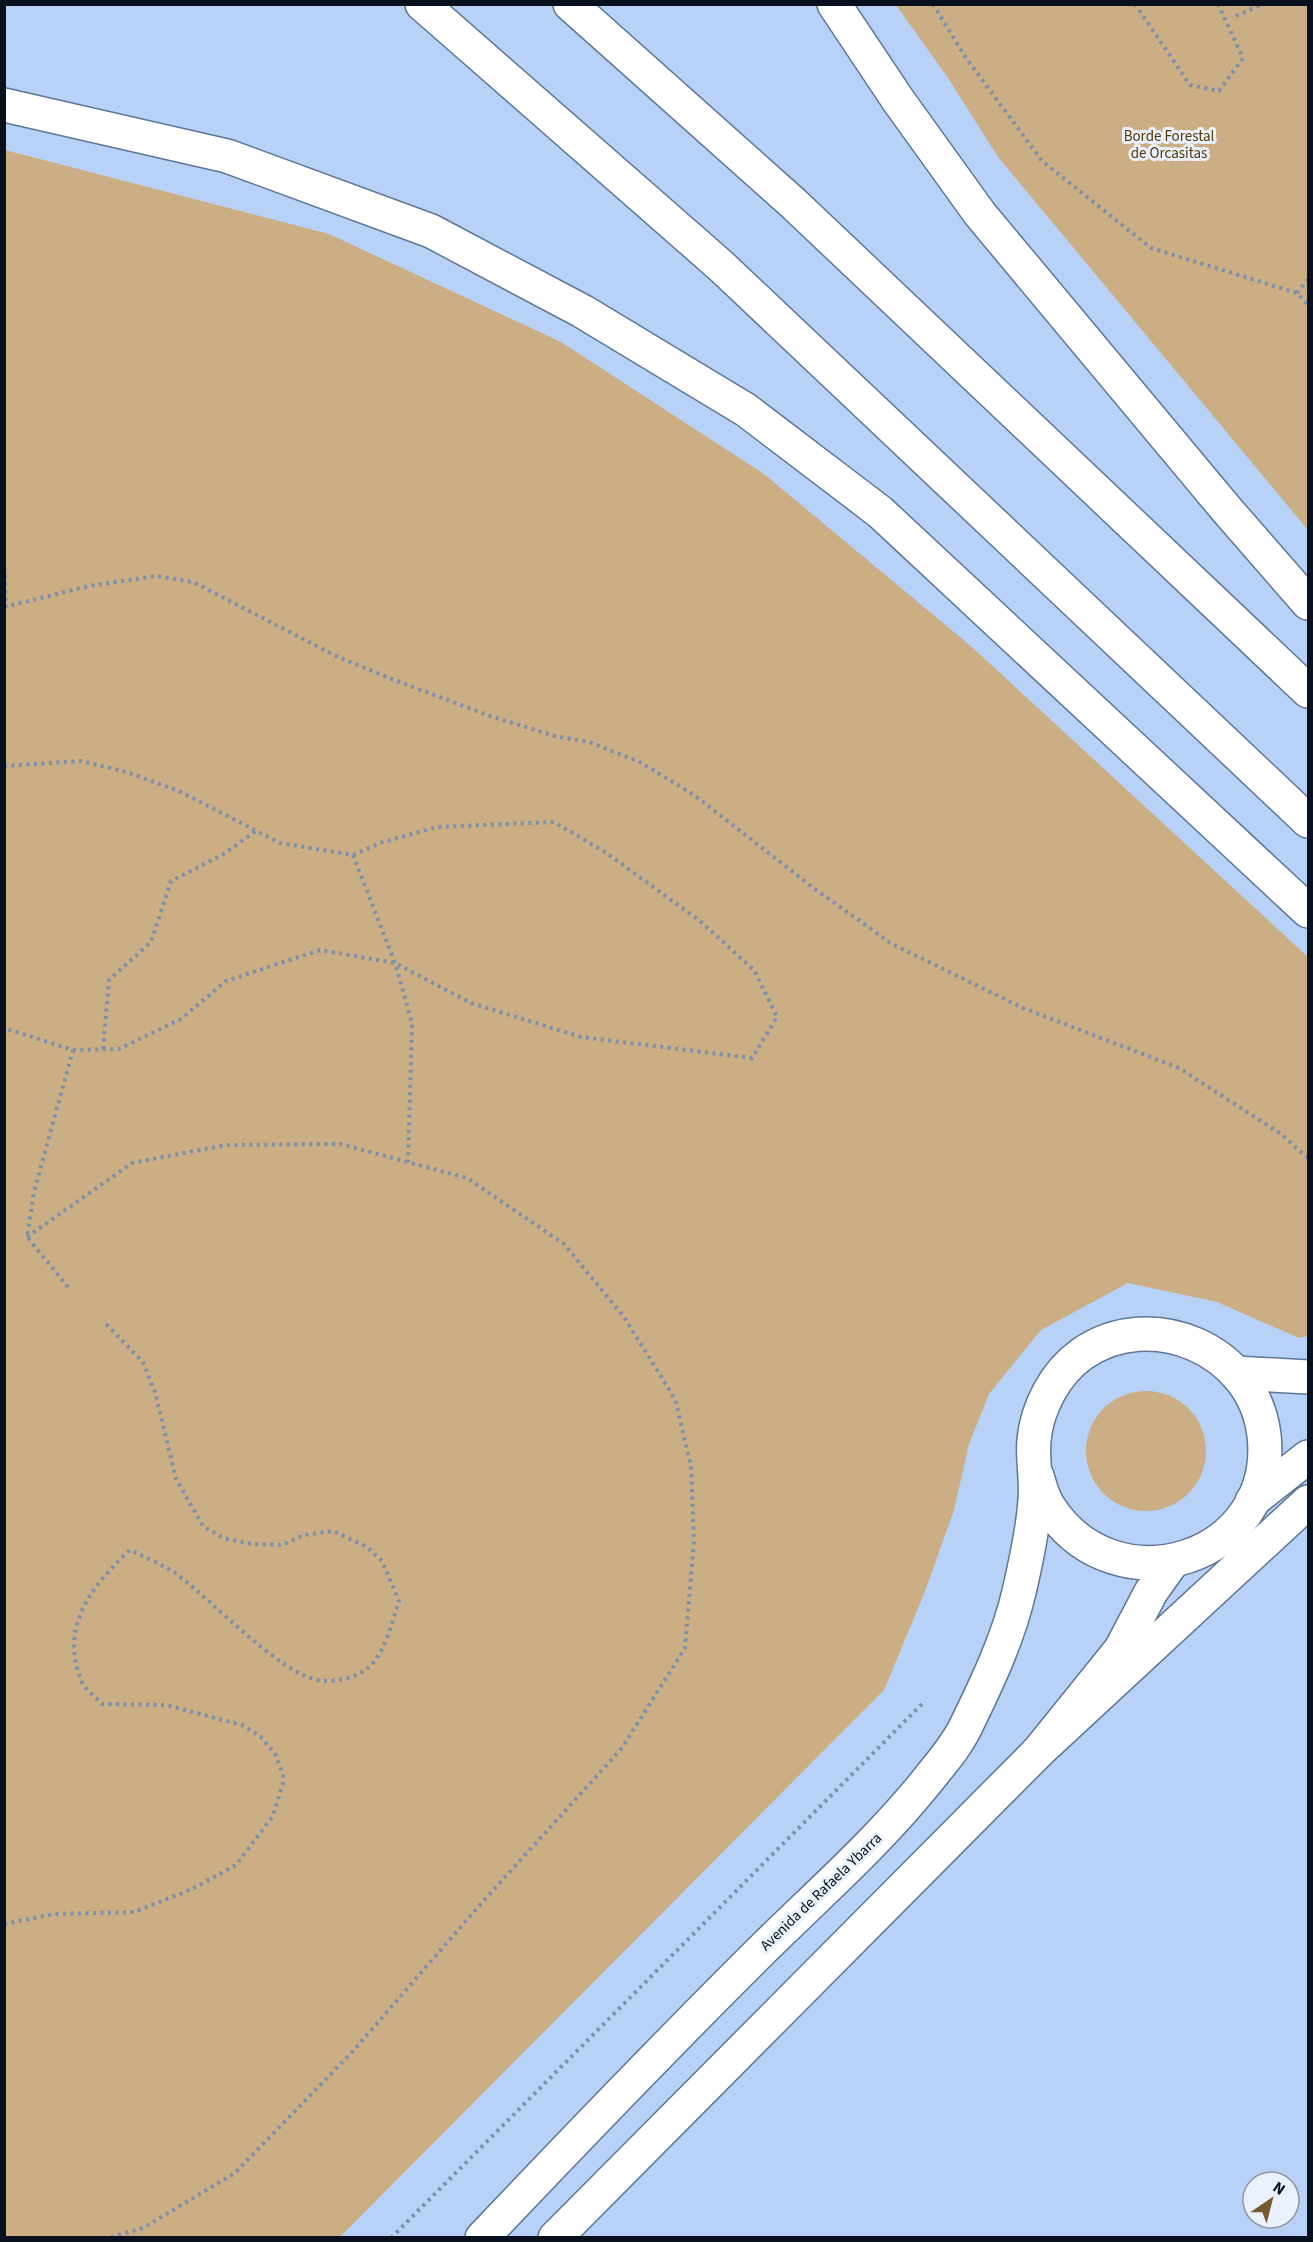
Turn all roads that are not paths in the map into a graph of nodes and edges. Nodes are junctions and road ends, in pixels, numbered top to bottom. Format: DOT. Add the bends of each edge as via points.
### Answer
graph roads {
  1 [pos="422,4"];
  2 [pos="570,4"];
  3 [pos="834,4"];
  4 [pos="4,105"];
  5 [pos="1308,603"];
  6 [pos="1308,690"];
  7 [pos="1308,821"];
  8 [pos="1308,911"];
  9 [pos="1236,1373"];
  10 [pos="1308,1377"];
  11 [pos="1308,1457"];
  12 [pos="1037,1476"];
  13 [pos="1252,1501"];
  14 [pos="1308,1502"];
  15 [pos="1173,1562"];
  16 [pos="1038,1752"];
  17 [pos="482,2238"];
  18 [pos="555,2238"];
  1 -- 7 [label="main road" via="722,266"];
  2 -- 6 [label="main road" via="793,203"];
  3 -- 5 [label="main road" via="980,214"];
  4 -- 8 [label="main road" via="227,156 431,231 582,311 746,410 880,512"];
  9 -- 10 [label="main road"];
  9 -- 12 [label="main road, Avenida de Rafaela Ybarra" via="1210,1350 1178,1336 1145,1333 1111,1339 1081,1354 1057,1378 1040,1409 1033,1442"];
  9 -- 13 [label="main road, Avenida de Rafaela Ybarra" via="1259,1413 1264,1434 1260,1480"];
  11 -- 13 [label="main road, Avenida de Rafaela Ybarra"];
  12 -- 15 [label="main road, Avenida de Rafaela Ybarra" via="1047,1504 1081,1541 1122,1561"];
  12 -- 17 [label="main road, Avenida de Rafaela Ybarra" via="1018,1594 995,1667 958,1742 900,1814 657,2053"];
  13 -- 15 [label="main road, Avenida de Rafaela Ybarra" via="1231,1530 1217,1541"];
  14 -- 16 [label="main road"];
  15 -- 16 [label="main road" via="1150,1592 1121,1649"];
  16 -- 18 [label="main road"];
}
